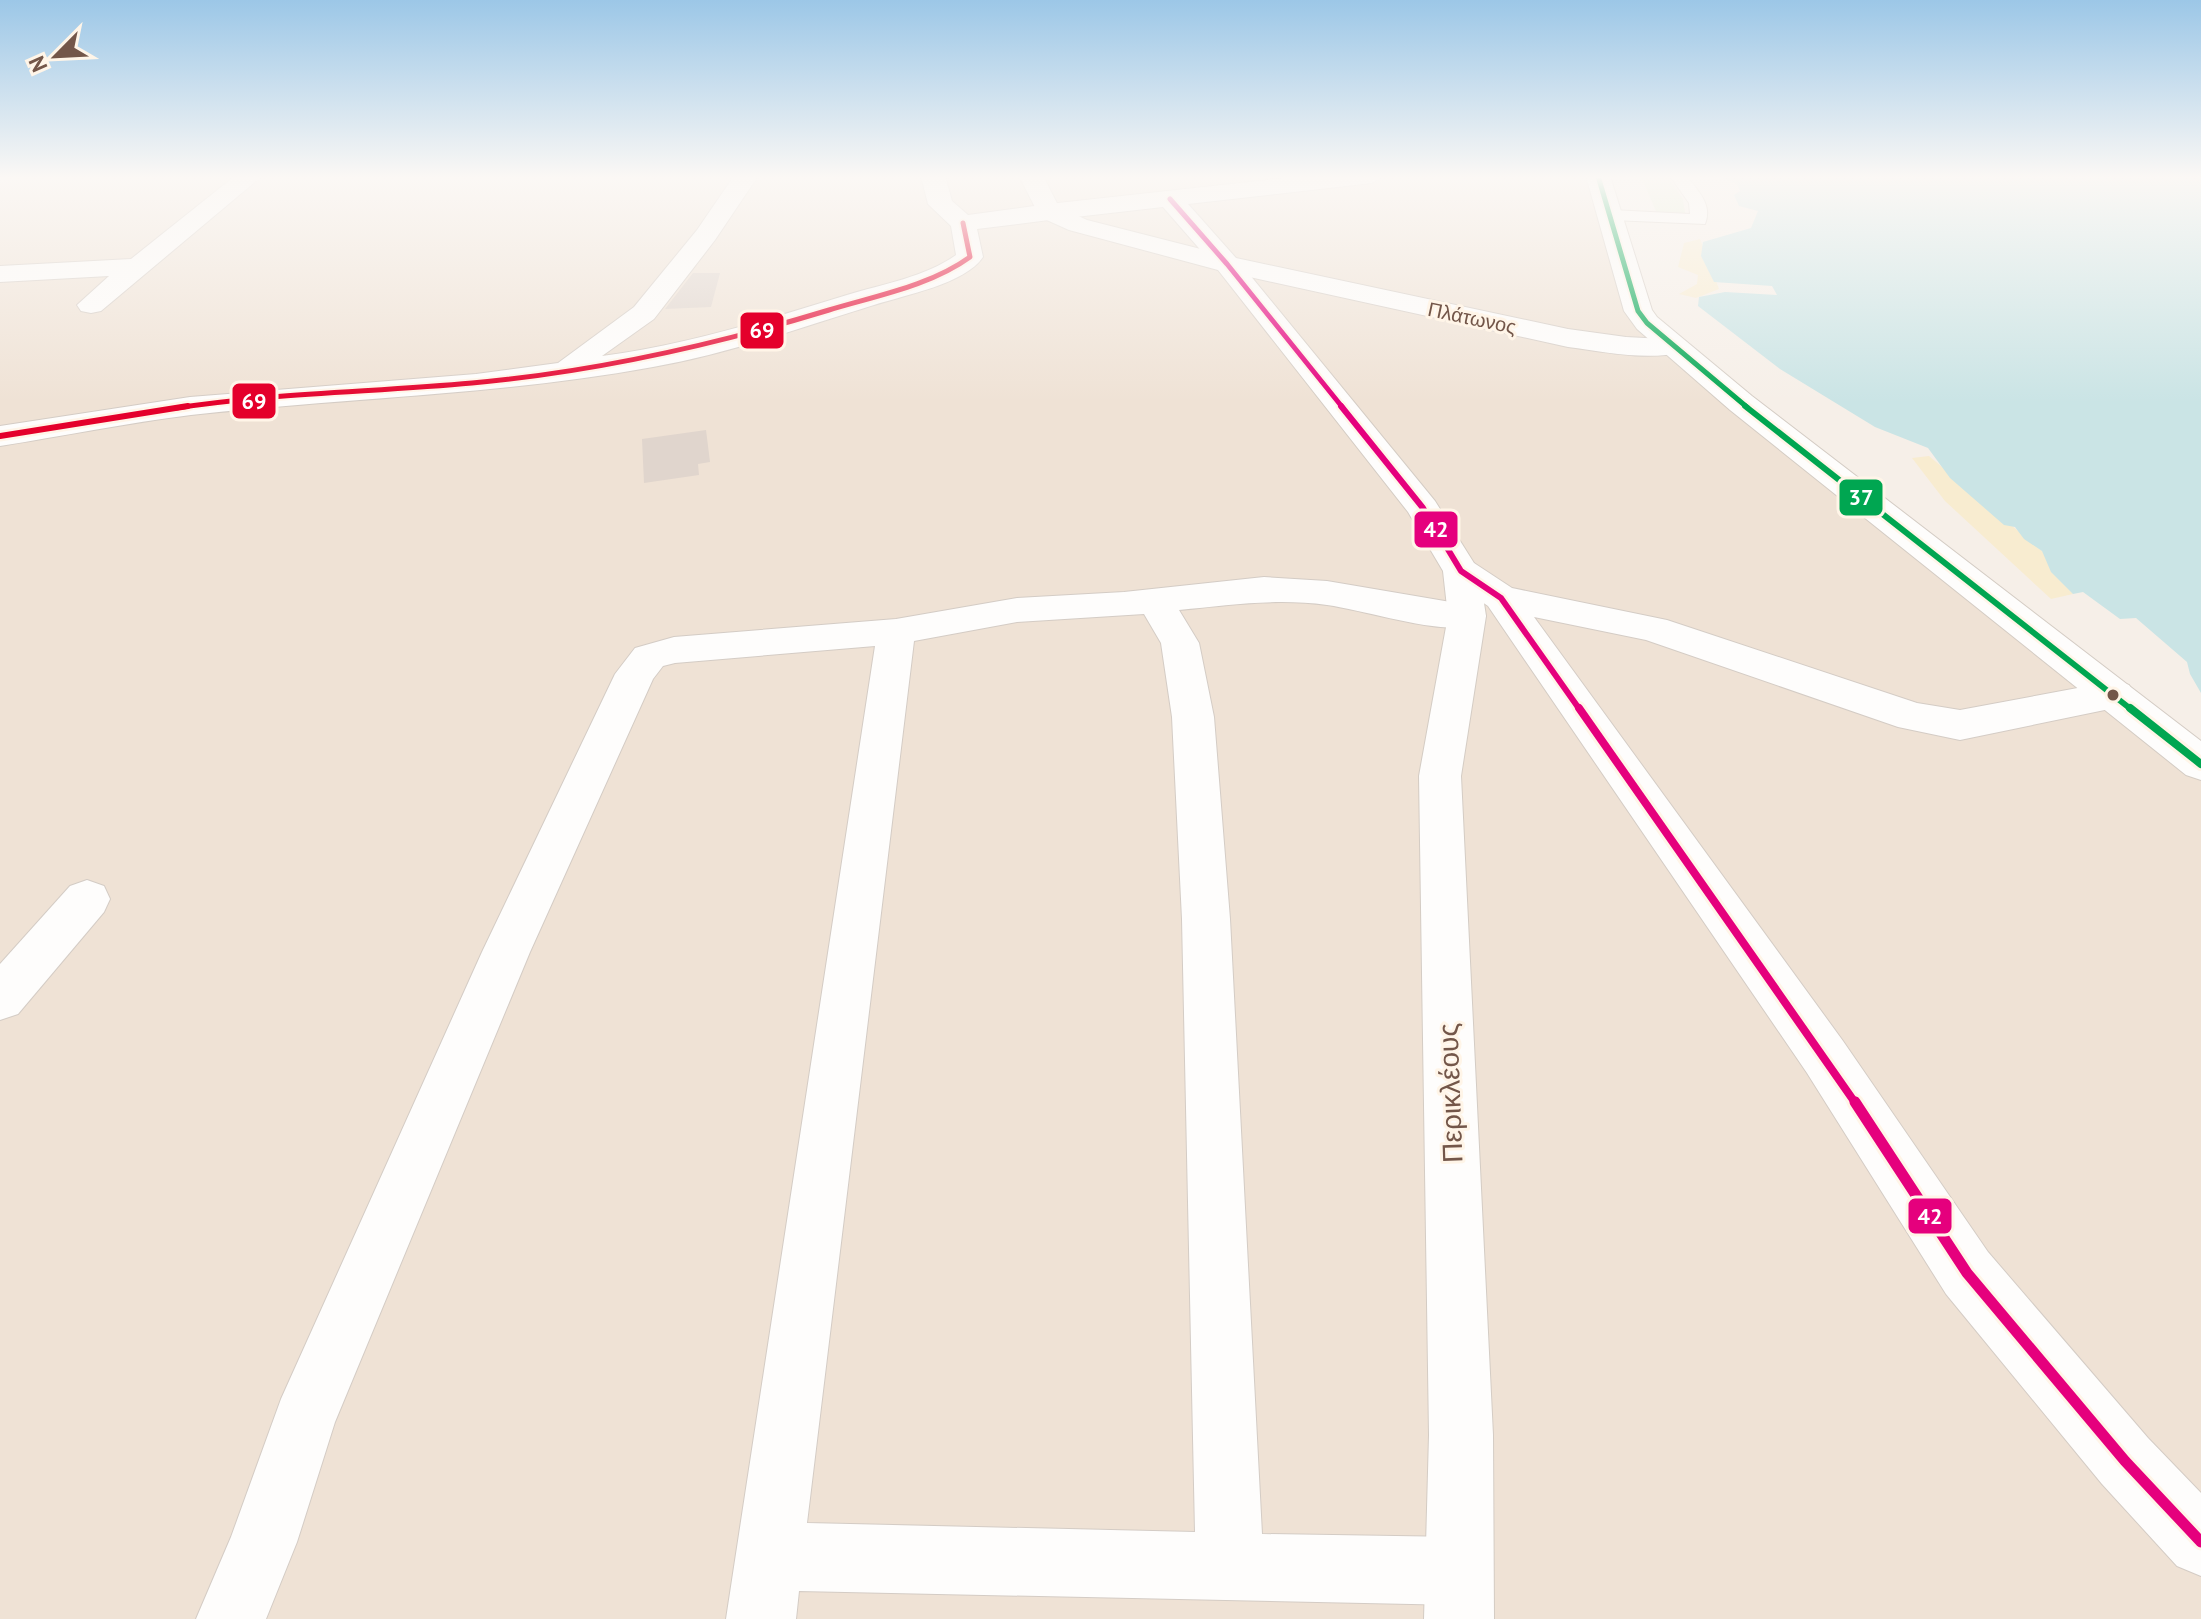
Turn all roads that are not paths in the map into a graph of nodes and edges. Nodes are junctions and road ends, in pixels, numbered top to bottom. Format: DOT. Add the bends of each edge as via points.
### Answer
graph roads {
  1 [pos="157,252"];
  2 [pos="693,252"];
  3 [pos="969,252"];
  4 [pos="1179,252"];
  5 [pos="1216,252"];
  6 [pos="1622,252"];
  7 [pos="1227,264"];
  8 [pos="138,267"];
  9 [pos="0,274"];
  10 [pos="91,305"];
  11 [pos="1673,346"];
  12 [pos="563,371"];
  13 [pos="0,436"];
  14 [pos="1476,595"];
  15 [pos="1154,600"];
  16 [pos="896,632"];
  17 [pos="2115,695"];
  18 [pos="2201,764"];
  19 [pos="87,899"];
  20 [pos="0,999"];
  21 [pos="2201,1542"];
  22 [pos="1230,1567"];
  23 [pos="765,1588"];
  24 [pos="1459,1595"];
  25 [pos="231,1619"];
  1 -- 8 [label="street"];
  2 -- 12 [label="street" via="644,313"];
  3 -- 12 [label="street" via="970,257 955,268 923,281 744,336 655,358"];
  4 -- 7 [label="street, Πλάτωνος"];
  5 -- 7 [label="street"];
  6 -- 11 [label="street" via="1638,311"];
  7 -- 11 [label="street, Πλάτωνος" via="1553,335 1626,346"];
  7 -- 14 [label="street" via="1423,508"];
  8 -- 9 [label="street"];
  8 -- 10 [label="street"];
  11 -- 17 [label="street"];
  12 -- 13 [label="street" via="190,406"];
  14 -- 15 [label="street" via="1390,606 1327,593 1264,589"];
  14 -- 17 [label="street" via="1653,629 1913,717 1960,725"];
  14 -- 21 [label="street" via="1825,1057 1967,1273 2125,1461"];
  14 -- 24 [label="street, Περικλέους" via="1440,776 1461,1435"];
  15 -- 16 [label="street" via="1017,610"];
  15 -- 22 [label="street" via="1180,643 1193,717 1206,919"];
  16 -- 23 [label="street"];
  16 -- 25 [label="street" via="674,650 649,657 635,674 506,952 303,1421"];
  17 -- 18 [label="street"];
  19 -- 20 [label="street"];
  22 -- 23 [label="street"];
  22 -- 24 [label="street"];
}
